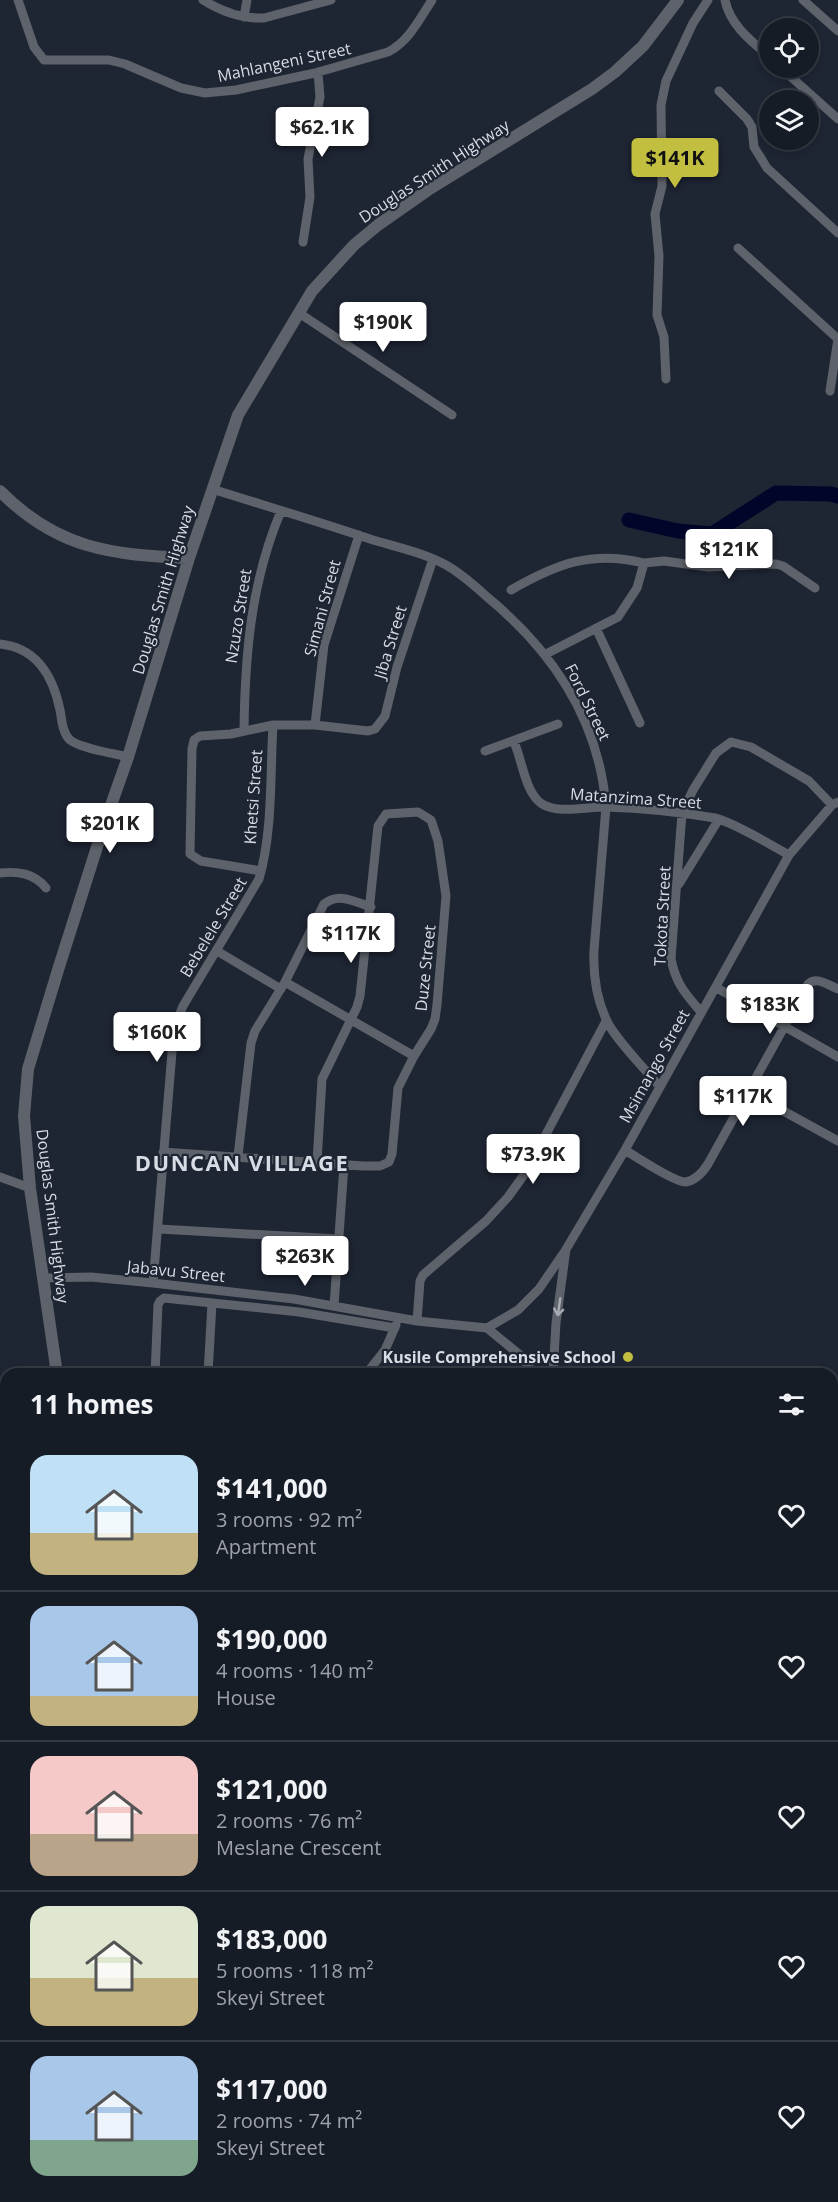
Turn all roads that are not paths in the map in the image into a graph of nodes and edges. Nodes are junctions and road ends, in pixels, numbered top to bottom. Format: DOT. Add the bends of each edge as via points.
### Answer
graph roads {
  1 [pos="18,0"];
  2 [pos="203,0"];
  3 [pos="246,0"];
  4 [pos="331,0"];
  5 [pos="432,0"];
  6 [pos="678,0"];
  7 [pos="708,0"];
  8 [pos="725,0"];
  9 [pos="803,0"];
  10 [pos="244,17"];
  11 [pos="838,31"];
  12 [pos="759,47"];
  13 [pos="318,72"];
  14 [pos="792,78"];
  15 [pos="719,91"];
  16 [pos="838,119"];
  17 [pos="838,233"];
  18 [pos="303,242"];
  19 [pos="738,248"];
  20 [pos="297,315"];
  21 [pos="838,339"];
  22 [pos="666,379"];
  23 [pos="830,391"];
  24 [pos="452,415"];
  25 [pos="213,489"];
  26 [pos="0,491"];
  27 [pos="281,511"];
  28 [pos="359,535"];
  29 [pos="189,558"];
  30 [pos="433,559"];
  31 [pos="644,563"];
  32 [pos="815,588"];
  33 [pos="511,590"];
  34 [pos="596,628"];
  35 [pos="0,644"];
  36 [pos="546,654"];
  37 [pos="640,723"];
  38 [pos="273,724"];
  39 [pos="558,724"];
  40 [pos="315,725"];
  41 [pos="244,730"];
  42 [pos="514,742"];
  43 [pos="485,751"];
  44 [pos="128,757"];
  45 [pos="835,804"];
  46 [pos="606,807"];
  47 [pos="682,813"];
  48 [pos="719,819"];
  49 [pos="789,855"];
  50 [pos="261,871"];
  51 [pos="0,873"];
  52 [pos="678,886"];
  53 [pos="46,888"];
  54 [pos="370,907"];
  55 [pos="217,951"];
  56 [pos="283,985"];
  57 [pos="717,988"];
  58 [pos="838,989"];
  59 [pos="701,1012"];
  60 [pos="352,1019"];
  61 [pos="606,1021"];
  62 [pos="784,1027"];
  63 [pos="414,1056"];
  64 [pos="838,1056"];
  65 [pos="659,1086"];
  66 [pos="747,1091"];
  67 [pos="838,1141"];
  68 [pos="625,1150"];
  69 [pos="163,1152"];
  70 [pos="238,1156"];
  71 [pos="317,1162"];
  72 [pos="344,1165"];
  73 [pos="0,1178"];
  74 [pos="30,1188"];
  75 [pos="159,1228"];
  76 [pos="339,1239"];
  77 [pos="566,1249"];
  78 [pos="44,1278"];
  79 [pos="153,1283"];
  80 [pos="212,1303"];
  81 [pos="334,1306"];
  82 [pos="397,1317"];
  83 [pos="417,1320"];
  84 [pos="395,1328"];
  85 [pos="487,1328"];
  86 [pos="56,1368"];
  87 [pos="155,1368"];
  88 [pos="207,1368"];
  89 [pos="374,1368"];
  90 [pos="530,1368"];
  91 [pos="553,1368"];
  1 -- 13 [label="street, Mahlangeni Street" via="36,53 45,60 109,60 181,88 205,93"];
  2 -- 10 [label="street"];
  3 -- 10 [label="street"];
  4 -- 10 [label="street" via="264,18"];
  5 -- 13 [label="street, Mahlangeni Street" via="399,47"];
  6 -- 20 [label="street, Douglas Smith Highway" via="643,46 615,72 378,225 339,259"];
  7 -- 22 [label="street" via="666,81 661,105 662,186 655,214 659,255 657,315 664,338"];
  8 -- 12 [label="street" via="732,20"];
  9 -- 11 [label="street"];
  13 -- 18 [label="street" via="320,97 308,159 310,197"];
  14 -- 16 [label="street"];
  15 -- 17 [label="street" via="752,127 754,147 767,168"];
  19 -- 21 [label="street"];
  20 -- 24 [label="street"];
  20 -- 25 [label="street, Douglas Smith Highway" via="238,415"];
  21 -- 23 [label="street"];
  25 -- 27 [label="street, Ford Street"];
  25 -- 29 [label="street, Douglas Smith Highway"];
  26 -- 29 [label="street" via="64,538 137,556"];
  27 -- 28 [label="street, Ford Street"];
  27 -- 41 [label="street, Nzuzo Street" via="268,540 254,598 244,668"];
  28 -- 30 [label="street, Ford Street"];
  28 -- 40 [label="street, Simani Street" via="324,645"];
  29 -- 44 [label="street, Douglas Smith Highway"];
  30 -- 36 [label="street, Ford Street" via="496,604"];
  30 -- 40 [label="street, Jiba Street" via="382,723 372,730"];
  31 -- 32 [label="street" via="664,561 708,567 776,564"];
  31 -- 33 [label="street" via="605,557 578,560 548,570"];
  31 -- 34 [label="street" via="637,588 625,609"];
  34 -- 36 [label="street"];
  34 -- 37 [label="street"];
  35 -- 44 [label="street" via="21,649 43,666 70,739"];
  36 -- 46 [label="street, Ford Street" via="568,688 594,744"];
  38 -- 40 [label="street"];
  38 -- 41 [label="street"];
  38 -- 50 [label="street, Khetsi Street"];
  39 -- 42 [label="street"];
  41 -- 50 [label="street" via="194,740 189,850 201,861"];
  42 -- 43 [label="street"];
  42 -- 46 [label="street, Matanzima Street" via="530,791 542,804 557,808"];
  44 -- 74 [label="street, Douglas Smith Highway" via="28,1069 24,1116"];
  45 -- 47 [label="street" via="809,781 751,747 731,742 716,753"];
  45 -- 49 [label="street, Msimango Street"];
  46 -- 47 [label="street, Matanzima Street"];
  46 -- 61 [label="street, Ford Street" via="593,971"];
  47 -- 48 [label="street, Matanzima Street"];
  47 -- 52 [label="street, Tokota Street"];
  48 -- 49 [label="street, Matanzima Street"];
  48 -- 52 [label="street"];
  49 -- 57 [label="street, Msimango Street"];
  50 -- 55 [label="street, Bebelele Street"];
  51 -- 53 [label="street" via="25,873"];
  52 -- 59 [label="street, Tokota Street" via="671,959 674,976"];
  54 -- 56 [label="street" via="338,897 324,904"];
  54 -- 60 [label="street" via="360,996"];
  54 -- 63 [label="street, Duze Street" via="380,821 386,814 418,812 431,820 438,841 446,910 435,1019"];
  55 -- 56 [label="street"];
  55 -- 69 [label="street, Bebelele Street" via="174,1028"];
  56 -- 60 [label="street"];
  56 -- 70 [label="street" via="251,1043"];
  57 -- 59 [label="street, Msimango Street"];
  57 -- 62 [label="street"];
  58 -- 62 [label="street" via="810,981"];
  59 -- 65 [label="street, Msimango Street"];
  60 -- 63 [label="street"];
  60 -- 71 [label="street" via="322,1079"];
  61 -- 65 [label="street, Ford Street"];
  61 -- 83 [label="street" via="526,1172 508,1197 423,1275"];
  62 -- 64 [label="street"];
  62 -- 66 [label="street"];
  63 -- 72 [label="street, Duze Street" via="398,1088 389,1162 380,1166"];
  65 -- 68 [label="street, Msimango Street"];
  66 -- 67 [label="street"];
  66 -- 68 [label="street" via="708,1164 688,1182 678,1181"];
  68 -- 77 [label="street, Msimango Street"];
  69 -- 70 [label="street"];
  69 -- 75 [label="street, Bebelele Street"];
  70 -- 71 [label="street"];
  71 -- 72 [label="street"];
  72 -- 76 [label="street"];
  73 -- 74 [label="street"];
  74 -- 78 [label="street, Douglas Smith Highway"];
  75 -- 76 [label="street"];
  75 -- 79 [label="street, Bebelele Street"];
  76 -- 81 [label="street"];
  77 -- 85 [label="street, Msimango Street" via="518,1310"];
  77 -- 91 [label="street, one-way"];
  78 -- 79 [label="street, Jabavu Street" via="91,1277"];
  78 -- 86 [label="street, Douglas Smith Highway"];
  79 -- 81 [label="street, Jabavu Street"];
  80 -- 84 [label="street"];
  80 -- 87 [label="street" via="160,1300"];
  80 -- 88 [label="street"];
  81 -- 82 [label="street, Jabavu Street"];
  82 -- 83 [label="street, Jabavu Street"];
  82 -- 84 [label="street"];
  83 -- 85 [label="street, Jabavu Street"];
  84 -- 89 [label="street"];
  85 -- 90 [label="street"];
}
